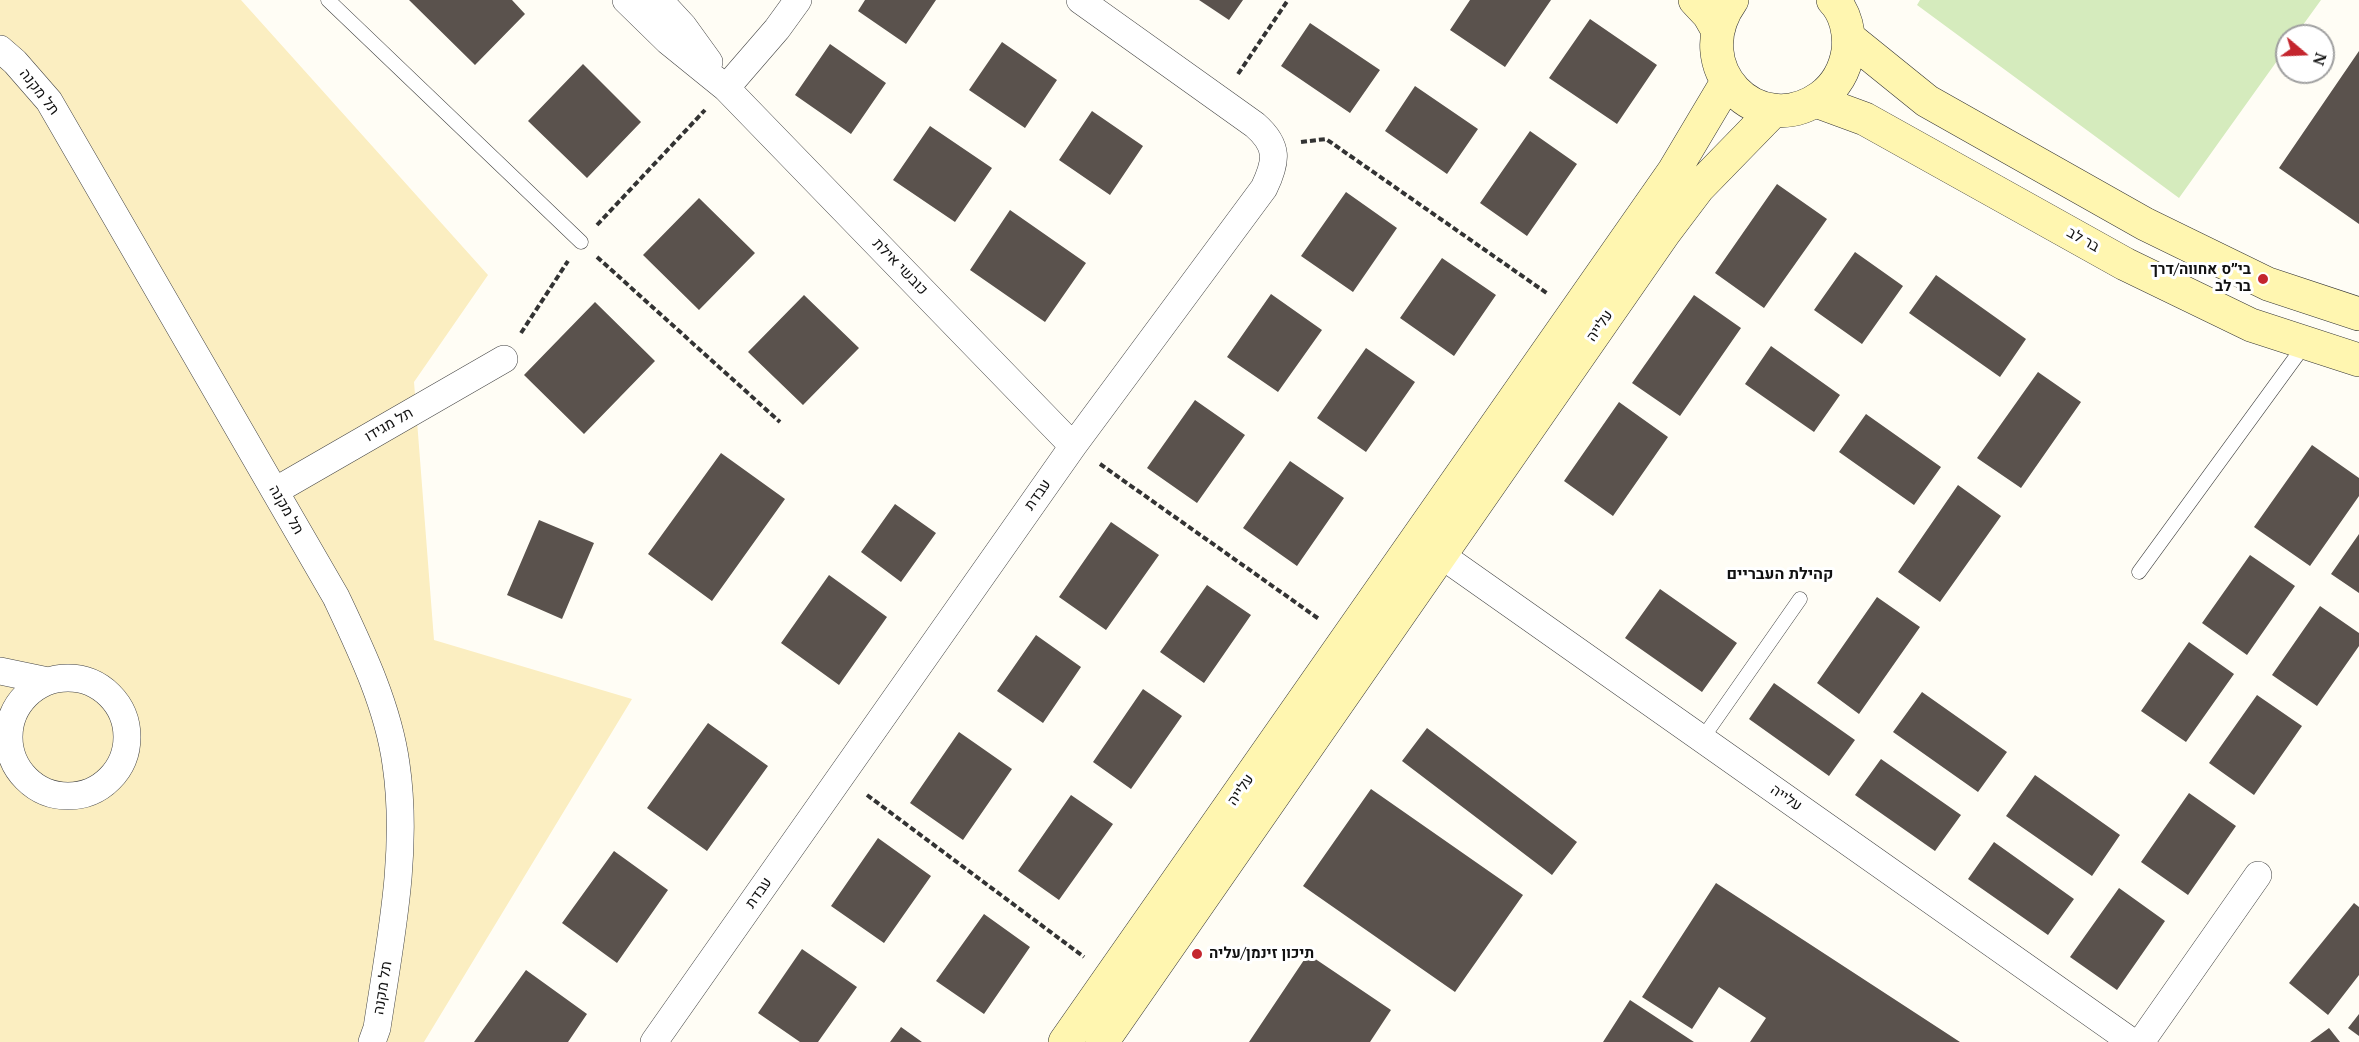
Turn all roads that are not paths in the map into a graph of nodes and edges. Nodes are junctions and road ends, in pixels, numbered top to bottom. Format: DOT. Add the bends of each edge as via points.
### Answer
graph roads {
  1 [pos="328,0"];
  2 [pos="626,0"];
  3 [pos="659,0"];
  4 [pos="798,0"];
  5 [pos="1080,0"];
  6 [pos="1695,0"];
  7 [pos="1732,0"];
  8 [pos="1845,15"];
  9 [pos="1717,28"];
  10 [pos="0,49"];
  11 [pos="1727,82"];
  12 [pos="726,88"];
  13 [pos="1816,101"];
  14 [pos="1774,110"];
  15 [pos="581,242"];
  16 [pos="2359,314"];
  17 [pos="2306,343"];
  18 [pos="504,359"];
  19 [pos="2359,360"];
  20 [pos="1073,446"];
  21 [pos="274,491"];
  22 [pos="1429,547"];
  23 [pos="2139,572"];
  24 [pos="1800,599"];
  25 [pos="0,671"];
  26 [pos="48,681"];
  27 [pos="4,727"];
  28 [pos="1702,739"];
  29 [pos="2258,875"];
  30 [pos="376,1037"];
  31 [pos="654,1042"];
  32 [pos="1065,1042"];
  33 [pos="1102,1042"];
  34 [pos="2132,1042"];
  35 [pos="2141,1042"];
  1 -- 15 [label="lane"];
  2 -- 12 [label="street, כובשי אילת"];
  3 -- 12 [label="street, כובשי אילת" via="700,47"];
  4 -- 12 [label="street"];
  5 -- 20 [label="street, עבדת" via="1255,125 1272,144 1274,157 1264,188"];
  6 -- 9 [label="main road"];
  7 -- 9 [label="main road"];
  8 -- 13 [label="main road" via="1846,63 1839,80"];
  8 -- 16 [label="main road" via="1927,101 2145,224 2268,284"];
  9 -- 11 [label="main road" via="1717,59"];
  10 -- 21 [label="street, תל מקנה" via="49,101"];
  11 -- 14 [label="main road" via="1740,96"];
  11 -- 22 [label="main road, עלייה" via="1674,171 1574,312"];
  12 -- 20 [label="street, כובשי אילת"];
  13 -- 14 [label="main road" via="1794,110"];
  13 -- 17 [label="main road, בר לב" via="1865,119 2125,264 2251,325"];
  14 -- 22 [label="main road, עלייה" via="1698,188"];
  17 -- 19 [label="main road, בר לב"];
  17 -- 23 [label="lane"];
  18 -- 21 [label="street, תל מגידו"];
  20 -- 31 [label="street, עבדת"];
  21 -- 30 [label="street, תל מקנה" via="336,597 361,650 383,708 396,763 401,820 396,906"];
  22 -- 28 [label="street, עלייה"];
  22 -- 32 [label="main road, עלייה" via="1346,639"];
  22 -- 33 [label="main road, עלייה"];
  24 -- 28 [label="lane"];
  25 -- 26 [label="street"];
  26 -- 27 [label="street" via="20,701"];
  26 -- 27 [label="street" via="85,680 116,702 127,738 124,757 115,773 101,787 84,795 46,793 18,770"];
  28 -- 34 [label="street, עלייה"];
  29 -- 35 [label="street"];
}
